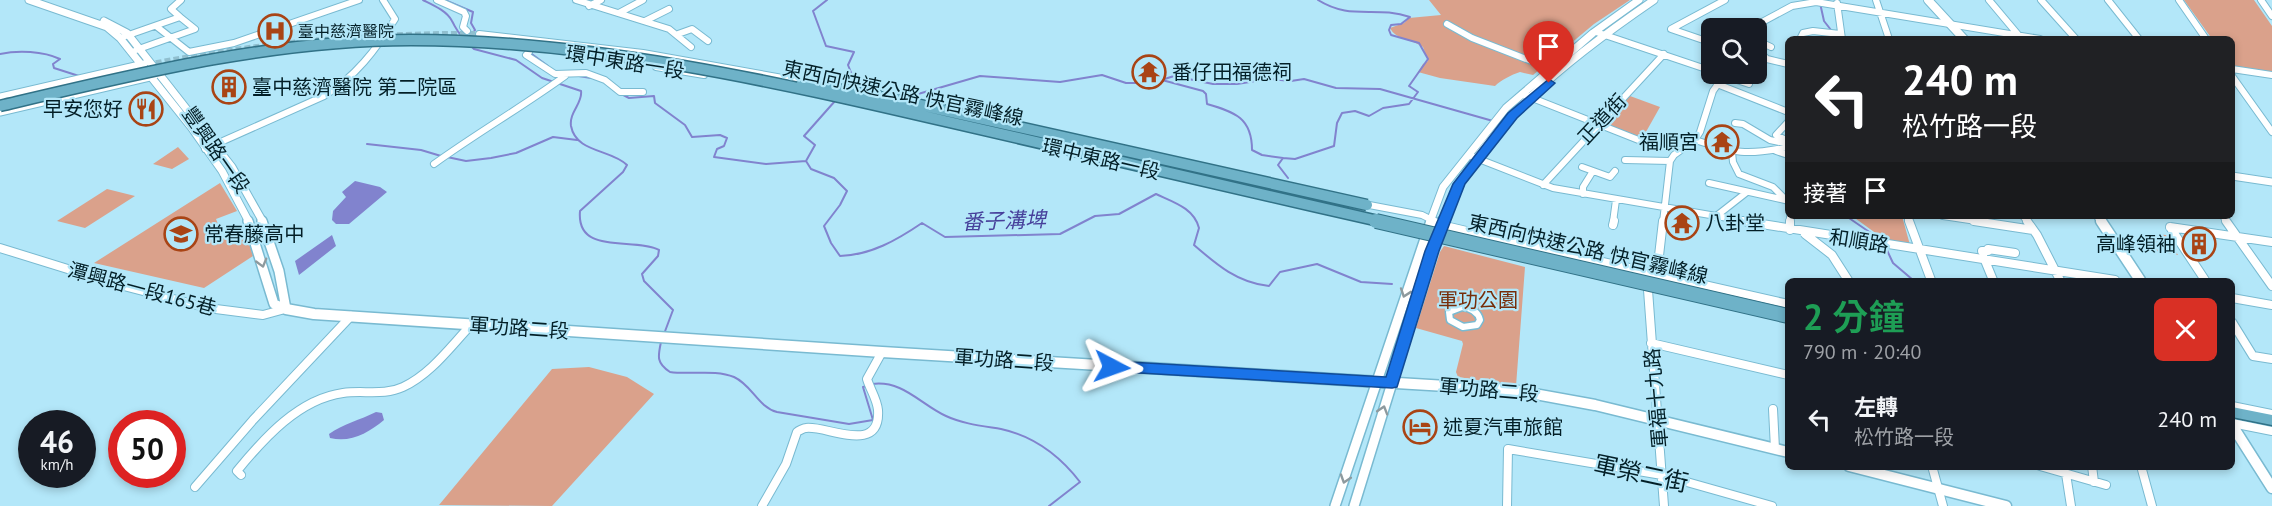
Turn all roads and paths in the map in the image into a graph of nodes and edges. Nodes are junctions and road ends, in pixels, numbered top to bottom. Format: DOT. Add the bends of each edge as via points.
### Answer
graph roads {
  1 [pos="29,0"];
  2 [pos="42,0"];
  3 [pos="181,0"];
  4 [pos="358,0"];
  5 [pos="383,0"];
  6 [pos="438,0"];
  7 [pos="576,0"];
  8 [pos="601,0"];
  9 [pos="644,0"];
  10 [pos="1639,0"];
  11 [pos="1654,0"];
  12 [pos="1725,0"];
  13 [pos="1876,0"];
  14 [pos="1928,0"];
  15 [pos="1989,0"];
  16 [pos="2042,0"];
  17 [pos="2108,0"];
  18 [pos="2179,0"];
  19 [pos="2261,0"];
  20 [pos="1837,2"];
  21 [pos="589,6"];
  22 [pos="669,9"];
  23 [pos="1881,12"];
  24 [pos="619,13"];
  25 [pos="2272,16"];
  26 [pos="180,17"];
  27 [pos="1767,19"];
  28 [pos="645,21"];
  29 [pos="1447,24"];
  30 [pos="1952,25"];
  31 [pos="156,26"];
  32 [pos="467,31"];
  33 [pos="1599,33"];
  34 [pos="479,34"];
  35 [pos="678,34"];
  36 [pos="1803,36"];
  37 [pos="1840,36"];
  38 [pos="1888,36"];
  39 [pos="1961,36"];
  40 [pos="2010,36"];
  41 [pos="2019,36"];
  42 [pos="2073,36"];
  43 [pos="2137,36"];
  44 [pos="2204,36"];
  45 [pos="124,37"];
  46 [pos="170,38"];
  47 [pos="1701,39"];
  48 [pos="708,41"];
  49 [pos="493,44"];
  50 [pos="1767,44"];
  51 [pos="1771,46"];
  52 [pos="691,47"];
  53 [pos="134,50"];
  54 [pos="529,52"];
  55 [pos="1664,54"];
  56 [pos="1767,59"];
  57 [pos="150,62"];
  58 [pos="1785,63"];
  59 [pos="141,64"];
  60 [pos="1701,67"];
  61 [pos="1552,69"];
  62 [pos="2235,69"];
  63 [pos="2272,75"];
  64 [pos="154,76"];
  65 [pos="786,78"];
  66 [pos="560,80"];
  67 [pos="2235,80"];
  68 [pos="765,83"];
  69 [pos="802,83"];
  70 [pos="1718,84"];
  71 [pos="776,87"];
  72 [pos="643,92"];
  73 [pos="1522,94"];
  74 [pos="0,97"];
  75 [pos="1531,98"];
  76 [pos="0,101"];
  77 [pos="0,106"];
  78 [pos="1785,111"];
  79 [pos="0,112"];
  80 [pos="1598,123"];
  81 [pos="1735,123"];
  82 [pos="1785,126"];
  83 [pos="2272,132"];
  84 [pos="1695,140"];
  85 [pos="1641,141"];
  86 [pos="1785,142"];
  87 [pos="1785,143"];
  88 [pos="1785,145"];
  89 [pos="211,149"];
  90 [pos="1774,150"];
  91 [pos="1732,152"];
  92 [pos="1467,154"];
  93 [pos="1785,154"];
  94 [pos="1478,159"];
  95 [pos="1626,160"];
  96 [pos="1670,161"];
  97 [pos="434,164"];
  98 [pos="1582,167"];
  99 [pos="1593,171"];
  100 [pos="1615,171"];
  101 [pos="2235,176"];
  102 [pos="2272,182"];
  103 [pos="1709,183"];
  104 [pos="1543,185"];
  105 [pos="1747,192"];
  106 [pos="1583,194"];
  107 [pos="1785,199"];
  108 [pos="1616,200"];
  109 [pos="1785,201"];
  110 [pos="1367,205"];
  111 [pos="1666,209"];
  112 [pos="1715,217"];
  113 [pos="1790,219"];
  114 [pos="1908,219"];
  115 [pos="1973,219"];
  116 [pos="2025,219"];
  117 [pos="2100,219"];
  118 [pos="2225,219"];
  119 [pos="1359,221"];
  120 [pos="1437,222"];
  121 [pos="1613,225"];
  122 [pos="1790,230"];
  123 [pos="2033,230"];
  124 [pos="1803,232"];
  125 [pos="2238,237"];
  126 [pos="1430,240"];
  127 [pos="2272,242"];
  128 [pos="0,248"];
  129 [pos="1919,250"];
  130 [pos="2015,253"];
  131 [pos="1986,261"];
  132 [pos="2055,272"];
  133 [pos="1657,273"];
  134 [pos="1847,278"];
  135 [pos="1930,278"];
  136 [pos="1992,278"];
  137 [pos="2059,278"];
  138 [pos="2100,278"];
  139 [pos="2139,278"];
  140 [pos="2204,278"];
  141 [pos="2272,285"];
  142 [pos="1649,288"];
  143 [pos="2235,298"];
  144 [pos="1785,303"];
  145 [pos="2272,304"];
  146 [pos="1453,308"];
  147 [pos="1785,308"];
  148 [pos="286,309"];
  149 [pos="351,316"];
  150 [pos="1785,318"];
  151 [pos="1785,318"];
  152 [pos="1785,318"];
  153 [pos="471,325"];
  154 [pos="2235,327"];
  155 [pos="1651,343"];
  156 [pos="882,352"];
  157 [pos="2272,359"];
  158 [pos="1785,374"];
  159 [pos="1376,382"];
  160 [pos="1392,383"];
  161 [pos="2235,407"];
  162 [pos="1773,408"];
  163 [pos="2272,414"];
  164 [pos="1657,419"];
  165 [pos="2235,420"];
  166 [pos="2272,420"];
  167 [pos="2235,421"];
  168 [pos="2235,423"];
  169 [pos="2272,430"];
  170 [pos="1775,448"];
  171 [pos="1785,451"];
  172 [pos="1864,470"];
  173 [pos="1933,470"];
  174 [pos="2053,470"];
  175 [pos="2092,470"];
  176 [pos="2142,470"];
  177 [pos="2066,474"];
  178 [pos="241,475"];
  179 [pos="1662,475"];
  180 [pos="2094,482"];
  181 [pos="2106,484"];
  182 [pos="195,487"];
  183 [pos="2272,488"];
  184 [pos="1938,489"];
  185 [pos="2001,505"];
  186 [pos="762,506"];
  187 [pos="1335,506"];
  188 [pos="1354,506"];
  189 [pos="1507,506"];
  190 [pos="1664,506"];
  191 [pos="1772,506"];
  192 [pos="1943,506"];
  193 [pos="2071,506"];
  194 [pos="2152,506"];
  1 -- 45 [label="street, 豐興路一段" via="107,27"];
  2 -- 45 [label="street, 豐興路一段" via="113,24 123,29"];
  3 -- 26 [label="street" via="171,9"];
  4 -- 46 [label="street" via="234,43 189,52"];
  5 -- 89 [label="street" via="395,19 393,26 342,85"];
  6 -- 32 [label="street" via="464,12 463,27"];
  7 -- 21 [label="street"];
  8 -- 21 [label="street"];
  9 -- 24 [label="street"];
  10 -- 33 [label="street"];
  11 -- 33 [label="street"];
  12 -- 47 [label="street" via="1671,29"];
  13 -- 23 [label="street"];
  14 -- 30 [label="main road"];
  15 -- 41 [label="street"];
  16 -- 42 [label="street"];
  17 -- 43 [label="street"];
  18 -- 44 [label="street"];
  19 -- 25 [label="street"];
  20 -- 23 [label="street"];
  20 -- 27 [label="street" via="1792,6"];
  20 -- 37 [label="street"];
  21 -- 24 [label="street"];
  22 -- 28 [label="street"];
  23 -- 30 [label="street"];
  23 -- 38 [label="street"];
  24 -- 28 [label="street"];
  26 -- 31 [label="street"];
  26 -- 46 [label="street" via="195,29"];
  28 -- 35 [label="street"];
  29 -- 61 [label="street" via="1472,38"];
  30 -- 39 [label="main road"];
  30 -- 40 [label="street"];
  31 -- 45 [label="street"];
  31 -- 46 [label="street"];
  33 -- 55 [label="street"];
  33 -- 61 [label="street"];
  33 -- 75 [label="street"];
  34 -- 65 [label="street, 環中東路一段" via="575,43"];
  35 -- 48 [label="street" via="692,29"];
  35 -- 52 [label="street"];
  36 -- 37 [label="street" via="1806,32"];
  45 -- 53 [label="street, 豐興路一段"];
  46 -- 53 [label="street"];
  49 -- 71 [label="street, 環中東路一段" via="589,55"];
  50 -- 51 [label="street"];
  53 -- 57 [label="street, 豐興路一段"];
  53 -- 59 [label="street, 豐興路一段"];
  54 -- 66 [label="street" via="526,55"];
  55 -- 60 [label="street"];
  55 -- 80 [label="street, 正道街"];
  56 -- 58 [label="street"];
  57 -- 59 [label="street"];
  57 -- 64 [label="street, 豐興路一段"];
  59 -- 64 [label="street, 豐興路一段"];
  59 -- 74 [label="street"];
  61 -- 73 [label="street"];
  62 -- 63 [label="street"];
  64 -- 79 [label="street"];
  64 -- 89 [label="street, 豐興路一段"];
  65 -- 71 [label="street"];
  65 -- 110 [label="street, 環中東路一段" via="1339,202"];
  66 -- 72 [label="street" via="576,71 597,76 616,92"];
  66 -- 97 [label="street"];
  67 -- 83 [label="street"];
  68 -- 77 [label="highway, 東西向快速公路 快官霧峰線, bridge" via="567,50 498,42 409,40 338,43 221,58"];
  68 -- 119 [label="highway, bridge"];
  68 -- 150 [label="highway, 東西向快速公路 快官霧峰線, bridge" via="1044,143"];
  69 -- 76 [label="highway, 東西向快速公路 快官霧峰線, bridge" via="555,43 412,35 244,50"];
  69 -- 110 [label="highway, bridge" via="878,95"];
  69 -- 147 [label="highway, 東西向快速公路 快官霧峰線, bridge"];
  70 -- 78 [label="street"];
  70 -- 84 [label="street"];
  71 -- 119 [label="street, 環中東路一段" via="1344,214"];
  73 -- 75 [label="street"];
  73 -- 92 [label="street"];
  75 -- 80 [label="street"];
  75 -- 94 [label="street"];
  80 -- 85 [label="street"];
  80 -- 104 [label="street, 正道街"];
  81 -- 87 [label="street"];
  82 -- 86 [label="street" via="1776,135"];
  84 -- 91 [label="street"];
  84 -- 96 [label="street"];
  88 -- 90 [label="street"];
  89 -- 148 [label="street, 豐興路一段" via="232,167 261,217 279,271"];
  89 -- 148 [label="street, 豐興路一段, one-way" via="252,228 274,304"];
  90 -- 91 [label="street" via="1754,154"];
  90 -- 93 [label="street"];
  91 -- 107 [label="street" via="1733,169 1738,174 1771,186"];
  92 -- 94 [label="street, 和順路"];
  92 -- 120 [label="street" via="1443,187"];
  94 -- 104 [label="street, 和順路"];
  94 -- 120 [label="street"];
  95 -- 96 [label="street"];
  96 -- 111 [label="street"];
  98 -- 99 [label="street"];
  99 -- 100 [label="street" via="1610,177"];
  99 -- 106 [label="street"];
  101 -- 102 [label="street"];
  103 -- 105 [label="street"];
  104 -- 106 [label="street, 和順路"];
  105 -- 109 [label="street"];
  105 -- 112 [label="street"];
  106 -- 108 [label="street, 和順路"];
  108 -- 111 [label="street, 和順路"];
  108 -- 121 [label="street"];
  110 -- 120 [label="street, 環中東路一段"];
  111 -- 112 [label="street, 和順路"];
  111 -- 133 [label="street"];
  112 -- 122 [label="street, 和順路"];
  113 -- 122 [label="street"];
  114 -- 129 [label="street"];
  115 -- 123 [label="street"];
  116 -- 123 [label="street"];
  117 -- 139 [label="main road"];
  118 -- 125 [label="street"];
  119 -- 126 [label="street, 環中東路一段"];
  120 -- 126 [label="street"];
  120 -- 133 [label="street, 環中東路一段"];
  122 -- 124 [label="street, 和順路"];
  123 -- 132 [label="street"];
  124 -- 129 [label="street, 和順路"];
  124 -- 134 [label="street" via="1832,255"];
  125 -- 127 [label="street"];
  125 -- 140 [label="street" via="2170,227"];
  125 -- 141 [label="street"];
  126 -- 142 [label="street, 環中東路一段" via="1450,240"];
  126 -- 151 [label="highway, bridge"];
  126 -- 159 [label="street, one-way"];
  126 -- 160 [label="street"];
  128 -- 148 [label="street, 潭興路一段165巷" via="208,308 263,315"];
  129 -- 131 [label="street, 和順路"];
  129 -- 135 [label="street"];
  130 -- 131 [label="street" via="1988,249 1982,252"];
  131 -- 132 [label="street, 和順路"];
  131 -- 136 [label="street"];
  132 -- 137 [label="street"];
  132 -- 138 [label="street, 和順路"];
  133 -- 142 [label="street"];
  133 -- 144 [label="street, 環中東路一段"];
  142 -- 152 [label="street, 環中東路一段"];
  142 -- 155 [label="street, 軍福十九路"];
  143 -- 145 [label="street"];
  146 -- 146 [label="street" via="1448,316 1455,324 1468,328 1479,323 1479,315 1472,309"];
  148 -- 149 [label="main road, 軍功路二段"];
  149 -- 153 [label="main road, 軍功路二段"];
  149 -- 182 [label="street"];
  153 -- 156 [label="main road, 軍功路二段"];
  153 -- 178 [label="street" via="403,387 340,393 295,414 277,427 243,464 237,471"];
  154 -- 157 [label="street" via="2253,356"];
  155 -- 158 [label="street"];
  155 -- 164 [label="street, 軍福十九路"];
  156 -- 159 [label="main road, 軍功路二段"];
  156 -- 186 [label="street" via="867,379 879,413 872,430 850,436 806,428 798,432 786,464"];
  159 -- 160 [label="main road, 軍功路二段"];
  159 -- 187 [label="street, one-way"];
  160 -- 164 [label="main road, 軍功路二段" via="1513,390"];
  188 -- 160 [label="street, one-way"];
  161 -- 163 [label="street"];
  162 -- 170 [label="street"];
  164 -- 170 [label="main road, 軍功路二段"];
  164 -- 179 [label="street, 軍福十九路"];
  165 -- 166 [label="highway"];
  167 -- 169 [label="highway"];
  168 -- 183 [label="main road"];
  170 -- 171 [label="main road, 軍功路二段"];
  172 -- 184 [label="main road"];
  173 -- 184 [label="street"];
  174 -- 177 [label="street"];
  175 -- 180 [label="street"];
  176 -- 194 [label="street"];
  177 -- 180 [label="street"];
  177 -- 193 [label="street"];
  179 -- 189 [label="street, 軍榮二街" via="1508,449"];
  179 -- 190 [label="street, 軍福十九路"];
  179 -- 191 [label="street, 軍榮二街"];
  180 -- 181 [label="street"];
  184 -- 185 [label="main road"];
  184 -- 192 [label="street"];
}
